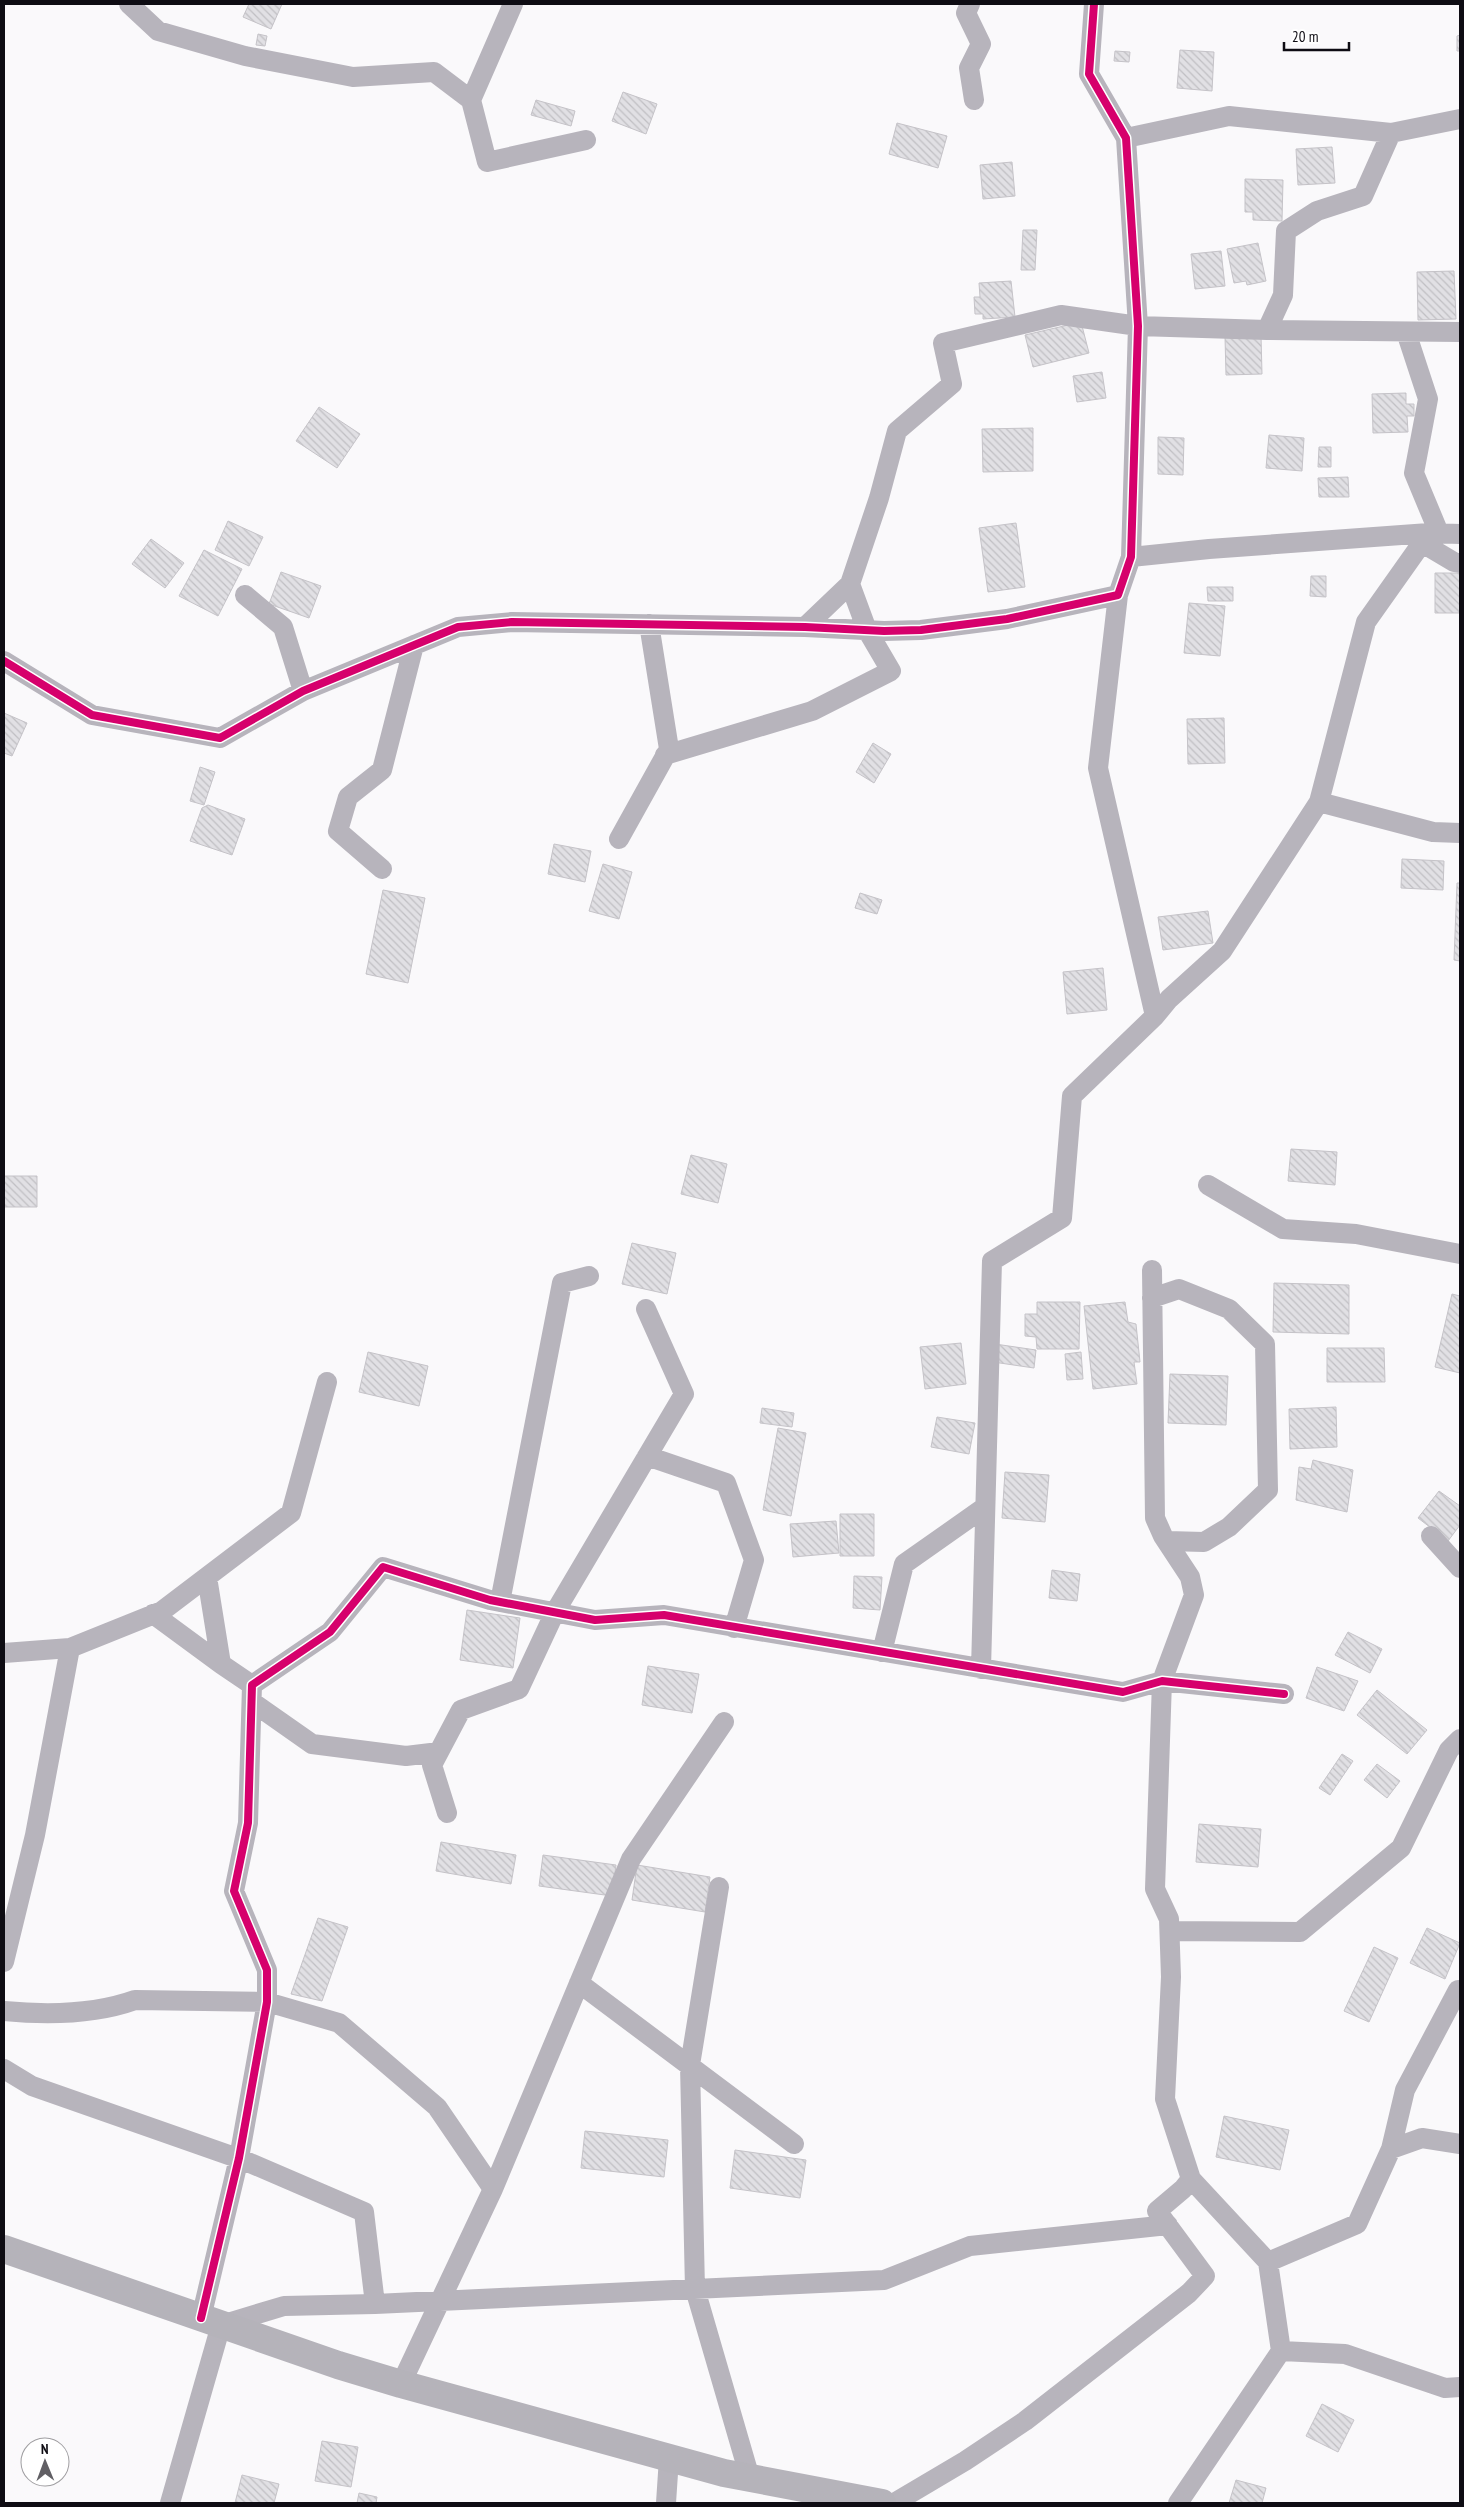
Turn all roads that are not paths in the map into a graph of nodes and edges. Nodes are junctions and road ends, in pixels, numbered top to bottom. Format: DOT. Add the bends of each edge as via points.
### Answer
graph roads {
  1 [pos="129,4"];
  2 [pos="513,4"];
  3 [pos="970,4"];
  4 [pos="1094,4"];
  5 [pos="471,100"];
  6 [pos="974,100"];
  7 [pos="1460,119"];
  8 [pos="1391,133"];
  9 [pos="1126,138"];
  10 [pos="586,140"];
  11 [pos="1138,326"];
  12 [pos="1267,330"];
  13 [pos="1406,332"];
  14 [pos="1460,332"];
  15 [pos="1460,534"];
  16 [pos="1430,536"];
  17 [pos="1131,557"];
  18 [pos="1460,563"];
  19 [pos="850,584"];
  20 [pos="245,595"];
  21 [pos="1118,595"];
  22 [pos="649,624"];
  23 [pos="805,627"];
  24 [pos="867,630"];
  25 [pos="414,645"];
  26 [pos="4,661"];
  27 [pos="302,691"];
  28 [pos="665,755"];
  29 [pos="1319,802"];
  30 [pos="1460,833"];
  31 [pos="619,839"];
  32 [pos="382,869"];
  33 [pos="1155,1016"];
  34 [pos="1208,1185"];
  35 [pos="1460,1254"];
  36 [pos="1152,1270"];
  37 [pos="589,1276"];
  38 [pos="1152,1298"];
  39 [pos="646,1309"];
  40 [pos="327,1382"];
  41 [pos="647,1456"];
  42 [pos="985,1507"];
  43 [pos="1431,1536"];
  44 [pos="1167,1541"];
  45 [pos="1460,1568"];
  46 [pos="206,1577"];
  47 [pos="500,1602"];
  48 [pos="555,1612"];
  49 [pos="153,1614"];
  50 [pos="734,1628"];
  51 [pos="70,1648"];
  52 [pos="882,1652"];
  53 [pos="4,1653"];
  54 [pos="221,1664"];
  55 [pos="981,1669"];
  56 [pos="1162,1680"];
  57 [pos="252,1694"];
  58 [pos="1284,1694"];
  59 [pos="724,1722"];
  60 [pos="1460,1739"];
  61 [pos="439,1752"];
  62 [pos="447,1813"];
  63 [pos="719,1888"];
  64 [pos="1170,1931"];
  65 [pos="4,1962"];
  66 [pos="579,1983"];
  67 [pos="1458,1990"];
  68 [pos="267,2002"];
  69 [pos="4,2011"];
  70 [pos="690,2065"];
  71 [pos="4,2069"];
  72 [pos="794,2144"];
  73 [pos="1460,2144"];
  74 [pos="1391,2149"];
  75 [pos="239,2158"];
  76 [pos="1191,2179"];
  77 [pos="493,2189"];
  78 [pos="1168,2225"];
  79 [pos="5,2254"];
  80 [pos="1268,2262"];
  81 [pos="695,2289"];
  82 [pos="438,2302"];
  83 [pos="375,2304"];
  84 [pos="211,2322"];
  85 [pos="1281,2352"];
  86 [pos="401,2384"];
  87 [pos="1460,2387"];
  88 [pos="669,2458"];
  89 [pos="750,2478"];
  90 [pos="794,2495"];
  91 [pos="170,2503"];
  92 [pos="666,2503"];
  93 [pos="882,2503"];
  94 [pos="894,2503"];
  95 [pos="1178,2503"];
  1 -- 5 [label="street" via="158,32 245,56 353,77 434,72"];
  2 -- 5 [label="street"];
  3 -- 6 [label="street" via="966,14 981,44 969,68"];
  4 -- 9 [label="street" via="1089,74"];
  5 -- 10 [label="street" via="487,162"];
  7 -- 8 [label="street"];
  8 -- 9 [label="street" via="1229,116"];
  8 -- 12 [label="street" via="1363,196 1316,211 1286,231 1283,295"];
  9 -- 11 [label="street"];
  11 -- 12 [label="street"];
  11 -- 17 [label="street"];
  11 -- 19 [label="street" via="1061,315 943,343 952,384 897,431"];
  12 -- 13 [label="street"];
  13 -- 14 [label="street"];
  13 -- 16 [label="street" via="1428,400 1414,473"];
  15 -- 16 [label="street"];
  16 -- 17 [label="street" via="1209,548"];
  16 -- 18 [label="street" via="1454,562"];
  16 -- 29 [label="street" via="1366,622"];
  17 -- 21 [label="street"];
  19 -- 23 [label="street"];
  19 -- 24 [label="street"];
  20 -- 27 [label="street" via="283,627"];
  21 -- 24 [label="street" via="1007,619 921,630"];
  21 -- 33 [label="street" via="1098,768"];
  22 -- 23 [label="street"];
  22 -- 25 [label="street" via="512,622 458,627"];
  22 -- 28 [label="street" via="668,749"];
  23 -- 24 [label="street"];
  24 -- 28 [label="street" via="891,671 812,711"];
  25 -- 27 [label="street"];
  25 -- 32 [label="street" via="382,770 348,797 338,831"];
  26 -- 27 [label="street" via="92,715 220,738"];
  28 -- 31 [label="street"];
  29 -- 30 [label="street" via="1434,832"];
  29 -- 33 [label="street" via="1222,951"];
  33 -- 42 [label="street" via="1072,1096 1062,1218 992,1262"];
  34 -- 35 [label="street" via="1283,1229 1356,1234"];
  36 -- 38 [label="street"];
  37 -- 47 [label="street" via="562,1283"];
  38 -- 44 [label="street" via="1155,1518"];
  38 -- 44 [label="street" via="1179,1289 1229,1309 1265,1344 1268,1490 1230,1527 1204,1542"];
  39 -- 41 [label="street" via="684,1394"];
  40 -- 46 [label="street" via="291,1513"];
  41 -- 48 [label="street"];
  41 -- 50 [label="street" via="726,1483 754,1560"];
  42 -- 52 [label="street" via="904,1564"];
  42 -- 55 [label="street"];
  43 -- 45 [label="street"];
  44 -- 56 [label="street" via="1190,1577 1194,1595"];
  46 -- 49 [label="street" via="162,1611"];
  46 -- 54 [label="street"];
  47 -- 48 [label="street"];
  47 -- 57 [label="street" via="383,1567 330,1632"];
  48 -- 50 [label="street" via="595,1620 664,1615"];
  48 -- 61 [label="street" via="519,1688 461,1710"];
  49 -- 51 [label="street"];
  49 -- 54 [label="street"];
  50 -- 52 [label="street"];
  51 -- 53 [label="street"];
  51 -- 65 [label="street" via="35,1835"];
  52 -- 55 [label="street"];
  54 -- 57 [label="street"];
  55 -- 56 [label="street" via="1123,1692"];
  56 -- 58 [label="street"];
  56 -- 64 [label="street" via="1155,1890 1169,1919"];
  57 -- 61 [label="street" via="312,1744 406,1756"];
  57 -- 68 [label="street" via="248,1823 234,1891 267,1970"];
  59 -- 66 [label="street" via="631,1859"];
  60 -- 64 [label="street" via="1449,1750 1401,1848 1300,1932"];
  61 -- 62 [label="street" via="432,1765"];
  63 -- 70 [label="street"];
  64 -- 76 [label="street" via="1165,2099"];
  66 -- 70 [label="street"];
  66 -- 77 [label="street"];
  67 -- 74 [label="street" via="1405,2090"];
  68 -- 69 [label="street" via="135,2000 82,2010"];
  68 -- 75 [label="street"];
  68 -- 77 [label="street" via="339,2023 437,2107"];
  70 -- 72 [label="street"];
  70 -- 81 [label="street"];
  71 -- 75 [label="street" via="32,2086"];
  73 -- 74 [label="street" via="1422,2138"];
  74 -- 80 [label="street" via="1357,2224"];
  75 -- 83 [label="street" via="364,2212"];
  75 -- 84 [label="street"];
  76 -- 78 [label="street" via="1157,2211"];
  76 -- 80 [label="street"];
  77 -- 82 [label="street"];
  78 -- 81 [label="street" via="970,2246 884,2280"];
  78 -- 94 [label="street" via="1205,2276 1189,2293 1025,2421"];
  79 -- 84 [label="street"];
  80 -- 85 [label="street"];
  81 -- 82 [label="street"];
  81 -- 89 [label="street"];
  82 -- 83 [label="street"];
  82 -- 86 [label="street"];
  83 -- 84 [label="street" via="284,2306"];
  84 -- 86 [label="street"];
  84 -- 91 [label="street"];
  85 -- 87 [label="street" via="1345,2354 1445,2388"];
  85 -- 95 [label="street"];
  86 -- 88 [label="street"];
  88 -- 89 [label="street"];
  88 -- 92 [label="street"];
  89 -- 90 [label="street"];
  90 -- 93 [label="street"];
}
